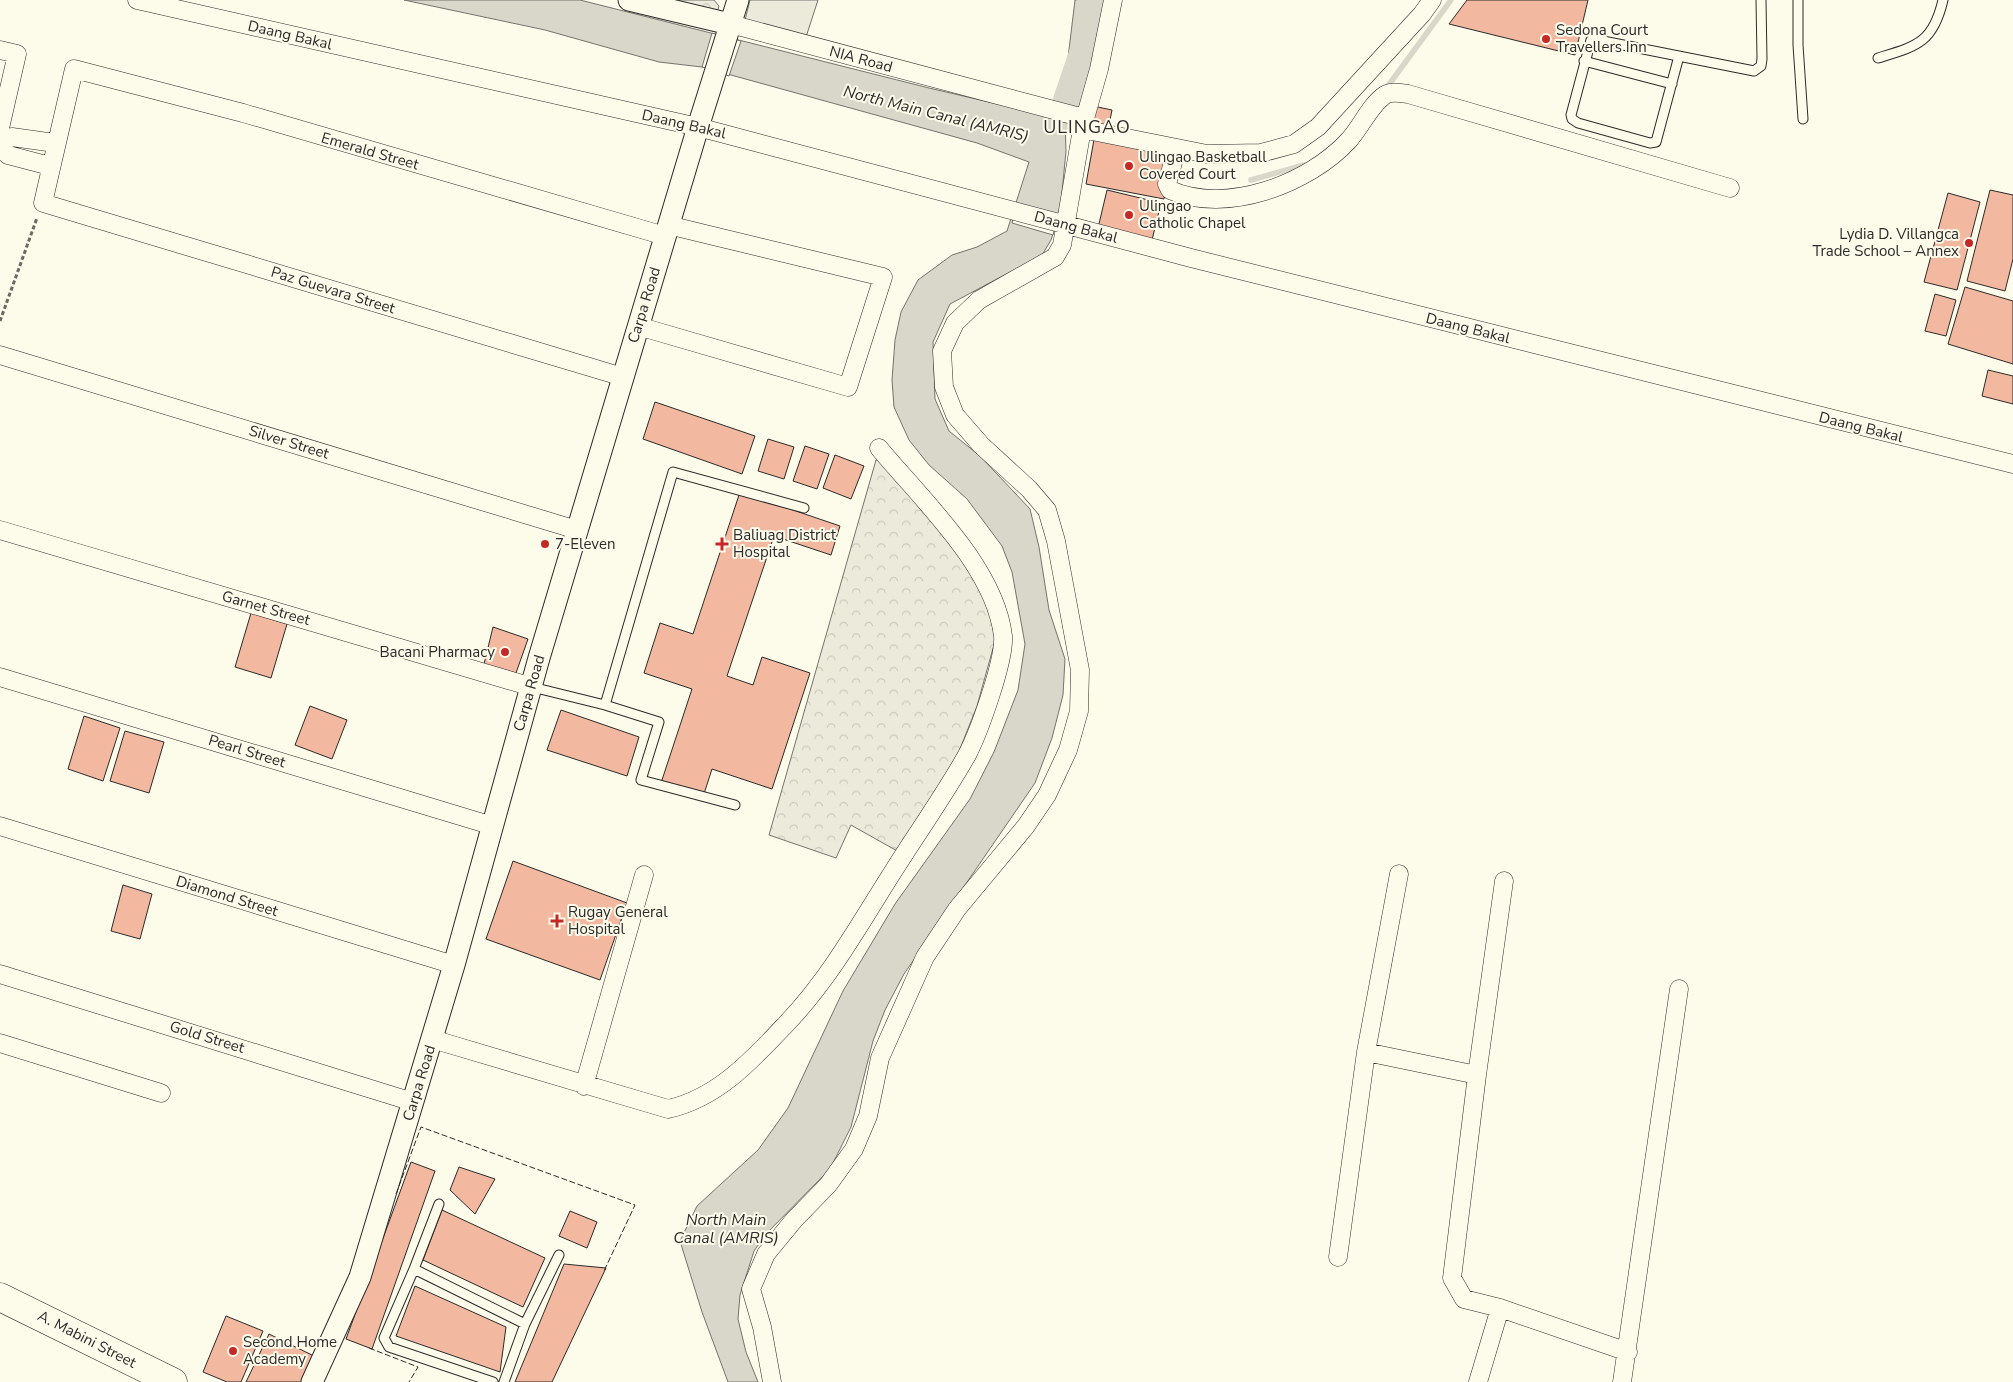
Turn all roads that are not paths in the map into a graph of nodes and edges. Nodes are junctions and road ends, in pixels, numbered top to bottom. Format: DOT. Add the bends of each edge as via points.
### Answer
graph roads {
  1 [pos="137,0"];
  2 [pos="629,0"];
  3 [pos="738,0"];
  4 [pos="1113,0"];
  5 [pos="1432,0"];
  6 [pos="1761,0"];
  7 [pos="1798,0"];
  8 [pos="1943,0"];
  9 [pos="731,29"];
  10 [pos="0,50"];
  11 [pos="1679,56"];
  12 [pos="1878,58"];
  13 [pos="1584,61"];
  14 [pos="1672,84"];
  15 [pos="1803,119"];
  16 [pos="1081,123"];
  17 [pos="698,127"];
  18 [pos="0,128"];
  19 [pos="0,143"];
  20 [pos="55,143"];
  21 [pos="0,148"];
  22 [pos="1176,148"];
  23 [pos="50,166"];
  24 [pos="1730,188"];
  25 [pos="1061,223"];
  26 [pos="667,230"];
  27 [pos="638,326"];
  28 [pos="0,355"];
  29 [pos="623,378"];
  30 [pos="879,448"];
  31 [pos="2013,464"];
  32 [pos="804,508"];
  33 [pos="0,530"];
  34 [pos="577,530"];
  35 [pos="0,677"];
  36 [pos="532,687"];
  37 [pos="605,704"];
  38 [pos="735,805"];
  39 [pos="0,826"];
  40 [pos="493,826"];
  41 [pos="1399,874"];
  42 [pos="644,875"];
  43 [pos="1504,880"];
  44 [pos="454,966"];
  45 [pos="0,974"];
  46 [pos="1679,989"];
  47 [pos="432,1039"];
  48 [pos="0,1043"];
  49 [pos="1366,1052"];
  50 [pos="1477,1075"];
  51 [pos="584,1086"];
  52 [pos="162,1094"];
  53 [pos="413,1102"];
  54 [pos="439,1204"];
  55 [pos="559,1255"];
  56 [pos="1338,1257"];
  57 [pos="414,1269"];
  58 [pos="0,1297"];
  59 [pos="1500,1308"];
  60 [pos="525,1324"];
  61 [pos="1628,1352"];
  62 [pos="173,1382"];
  63 [pos="312,1382"];
  64 [pos="493,1382"];
  65 [pos="504,1382"];
  66 [pos="772,1382"];
  67 [pos="1478,1382"];
  68 [pos="1622,1382"];
  1 -- 17 [label="street, Daang Bakal"];
  2 -- 9 [label="street, NIA Road"];
  3 -- 9 [label="street, Carpa Road"];
  4 -- 16 [label="street" via="1099,69"];
  5 -- 22 [label="street, NIA Road" via="1325,120 1294,144 1261,154 1207,154"];
  6 -- 11 [label="lane" via="1761,66 1754,71"];
  7 -- 15 [label="lane"];
  8 -- 12 [label="lane" via="1937,22 1925,38 1909,49"];
  9 -- 16 [label="street, NIA Road" via="1061,112"];
  9 -- 17 [label="street, Carpa Road"];
  10 -- 18 [label="street" via="17,54"];
  11 -- 13 [label="lane" via="1593,39 1588,44"];
  11 -- 14 [label="lane"];
  13 -- 14 [label="lane"];
  13 -- 14 [label="lane" via="1572,119 1578,124 1650,143 1659,138"];
  16 -- 22 [label="street, NIA Road"];
  16 -- 25 [label="street"];
  17 -- 25 [label="street, Daang Bakal"];
  17 -- 26 [label="street, Carpa Road"];
  19 -- 20 [label="street" via="12,137"];
  20 -- 23 [label="street"];
  20 -- 26 [label="street, Emerald Street" via="74,69"];
  21 -- 23 [label="street" via="8,155"];
  22 -- 24 [label="street" via="1167,184 1178,194 1216,198 1273,188 1325,162 1349,140 1380,100 1395,92"];
  23 -- 29 [label="street, Paz Guevara Street" via="43,202"];
  25 -- 31 [label="street, Daang Bakal"];
  25 -- 66 [label="street" via="1062,245 1054,257 979,300 955,323 942,351 944,387 954,415 1046,510 1056,541 1080,670 1079,711 1068,750 1047,795 1026,826 957,909 926,957 880,1058 868,1116 854,1149 828,1185 766,1254 751,1289"];
  26 -- 27 [label="street, Carpa Road"];
  26 -- 27 [label="street, Emerald Street" via="883,276 848,388"];
  27 -- 29 [label="street, Carpa Road"];
  28 -- 34 [label="street, Silver Street"];
  29 -- 34 [label="street, Carpa Road"];
  30 -- 51 [label="street" via="959,543 987,587 999,617 1003,639 996,679 968,753 835,962 788,1022 736,1074 710,1094 688,1105 668,1109"];
  32 -- 37 [label="lane" via="673,472"];
  33 -- 36 [label="street, Garnet Street"];
  34 -- 36 [label="street, Carpa Road"];
  35 -- 40 [label="street, Pearl Street"];
  36 -- 37 [label="lane"];
  36 -- 40 [label="street, Carpa Road"];
  37 -- 38 [label="lane" via="659,722 642,780"];
  39 -- 44 [label="street, Diamond Street"];
  40 -- 44 [label="street, Carpa Road"];
  41 -- 49 [label="street"];
  42 -- 51 [label="street"];
  43 -- 50 [label="street"];
  44 -- 47 [label="street, Carpa Road"];
  45 -- 53 [label="street, Gold Street"];
  46 -- 61 [label="street"];
  47 -- 51 [label="street"];
  47 -- 53 [label="street, Carpa Road"];
  48 -- 52 [label="street"];
  49 -- 50 [label="street"];
  49 -- 56 [label="street"];
  50 -- 59 [label="street" via="1452,1278 1464,1299"];
  53 -- 63 [label="street, Carpa Road" via="360,1277"];
  54 -- 57 [label="lane"];
  55 -- 60 [label="lane"];
  57 -- 60 [label="lane"];
  57 -- 64 [label="lane" via="384,1338 389,1347"];
  58 -- 62 [label="main road, A. Mabini Street"];
  59 -- 61 [label="street"];
  59 -- 67 [label="street"];
  60 -- 65 [label="lane"];
  61 -- 68 [label="street"];
}
